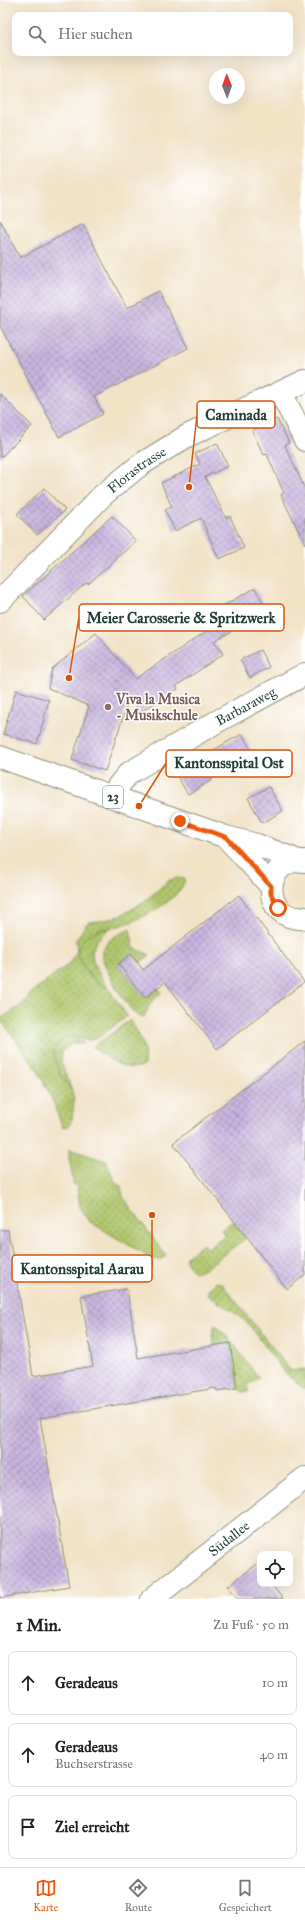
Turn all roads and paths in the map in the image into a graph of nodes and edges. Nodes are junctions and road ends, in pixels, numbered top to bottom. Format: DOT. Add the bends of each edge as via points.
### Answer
graph roads {
  1 [pos="305,381"];
  2 [pos="281,393"];
  3 [pos="305,440"];
  4 [pos="0,601"];
  5 [pos="305,674"];
  6 [pos="0,757"];
  7 [pos="112,797"];
  8 [pos="226,837"];
  9 [pos="300,861"];
  10 [pos="271,886"];
  11 [pos="305,918"];
  12 [pos="305,1478"];
  13 [pos="152,1599"];
  1 -- 2 [label="street, Florastrasse"];
  2 -- 3 [label="street"];
  2 -- 4 [label="street, Florastrasse" via="187,436 140,465 103,495"];
  5 -- 7 [label="street, Barbaraweg" via="129,773"];
  6 -- 7 [label="street, 23"];
  7 -- 8 [label="street, 23"];
  8 -- 9 [label="street, 23"];
  8 -- 10 [label="street, 23"];
  9 -- 10 [label="street, 23" via="286,864 279,869"];
  10 -- 11 [label="street, 23" via="274,901 283,913"];
  12 -- 13 [label="street, Südallee"];
}
